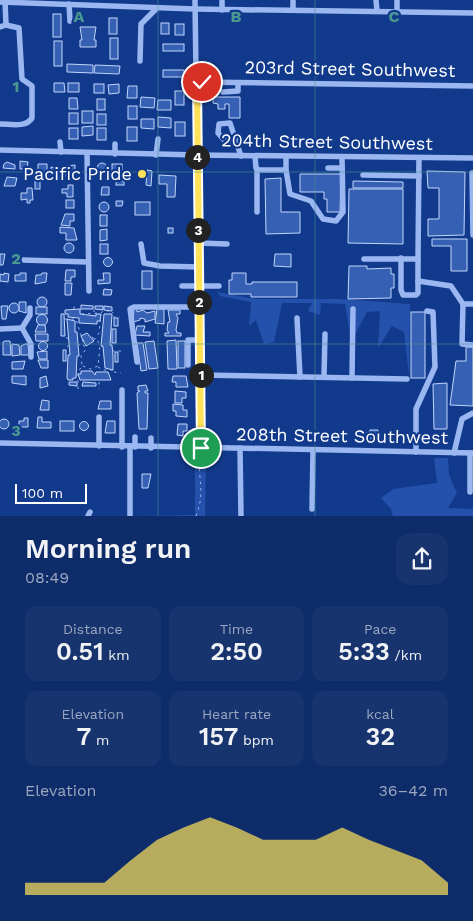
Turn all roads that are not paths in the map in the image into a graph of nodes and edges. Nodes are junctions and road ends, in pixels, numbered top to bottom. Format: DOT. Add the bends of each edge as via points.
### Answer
graph roads {
  1 [pos="195,0"];
  2 [pos="222,0"];
  3 [pos="293,0"];
  4 [pos="376,0"];
  5 [pos="397,0"];
  6 [pos="3,1"];
  7 [pos="85,2"];
  8 [pos="69,4"];
  9 [pos="157,8"];
  10 [pos="195,9"];
  11 [pos="222,10"];
  12 [pos="293,10"];
  13 [pos="377,11"];
  14 [pos="397,12"];
  15 [pos="473,12"];
  16 [pos="70,21"];
  17 [pos="3,26"];
  18 [pos="140,61"];
  19 [pos="197,82"];
  20 [pos="238,83"];
  21 [pos="473,86"];
  22 [pos="224,92"];
  23 [pos="0,124"];
  24 [pos="158,139"];
  25 [pos="236,141"];
  26 [pos="60,142"];
  27 [pos="115,144"];
  28 [pos="0,150"];
  29 [pos="60,152"];
  30 [pos="87,153"];
  31 [pos="115,154"];
  32 [pos="156,155"];
  33 [pos="197,156"];
  34 [pos="241,156"];
  35 [pos="255,156"];
  36 [pos="286,156"];
  37 [pos="342,157"];
  38 [pos="420,158"];
  39 [pos="473,158"];
  40 [pos="328,168"];
  41 [pos="342,168"];
  42 [pos="257,170"];
  43 [pos="286,170"];
  44 [pos="472,173"];
  45 [pos="363,175"];
  46 [pos="419,176"];
  47 [pos="257,212"];
  48 [pos="473,235"];
  49 [pos="198,243"];
  50 [pos="141,244"];
  51 [pos="227,244"];
  52 [pos="401,258"];
  53 [pos="364,259"];
  54 [pos="418,259"];
  55 [pos="23,260"];
  56 [pos="88,262"];
  57 [pos="199,267"];
  58 [pos="418,281"];
  59 [pos="182,286"];
  60 [pos="199,286"];
  61 [pos="219,286"];
  62 [pos="89,291"];
  63 [pos="463,304"];
  64 [pos="473,304"];
  65 [pos="200,307"];
  66 [pos="30,308"];
  67 [pos="353,309"];
  68 [pos="426,311"];
  69 [pos="297,318"];
  70 [pos="22,328"];
  71 [pos="0,329"];
  72 [pos="325,334"];
  73 [pos="200,340"];
  74 [pos="473,344"];
  75 [pos="31,358"];
  76 [pos="137,362"];
  77 [pos="188,365"];
  78 [pos="201,376"];
  79 [pos="300,377"];
  80 [pos="324,377"];
  81 [pos="352,378"];
  82 [pos="407,378"];
  83 [pos="122,390"];
  84 [pos="473,413"];
  85 [pos="99,417"];
  86 [pos="135,436"];
  87 [pos="151,438"];
  88 [pos="0,443"];
  89 [pos="100,446"];
  90 [pos="122,447"];
  91 [pos="132,447"];
  92 [pos="151,448"];
  93 [pos="201,448"];
  94 [pos="240,448"];
  95 [pos="313,451"];
  96 [pos="416,452"];
  97 [pos="454,453"];
  98 [pos="471,453"];
  99 [pos="470,492"];
  100 [pos="312,509"];
  101 [pos="130,516"];
  102 [pos="241,516"];
  1 -- 10 [label="street"];
  2 -- 11 [label="street"];
  3 -- 12 [label="street"];
  4 -- 13 [label="street"];
  5 -- 14 [label="street"];
  6 -- 8 [label="street"];
  6 -- 17 [label="street"];
  7 -- 8 [label="street"];
  7 -- 9 [label="street"];
  8 -- 16 [label="street"];
  9 -- 10 [label="street"];
  9 -- 18 [label="street" via="142,24"];
  10 -- 11 [label="street"];
  10 -- 19 [label="street"];
  11 -- 12 [label="street"];
  12 -- 13 [label="street"];
  13 -- 14 [label="street"];
  14 -- 15 [label="street"];
  17 -- 23 [label="street" via="14,25 20,32 20,70 22,79 32,86 32,118 25,124"];
  19 -- 20 [label="street, 203rd Street Southwest"];
  19 -- 33 [label="street"];
  20 -- 21 [label="street, 203rd Street Southwest"];
  20 -- 22 [label="street" via="238,91"];
  24 -- 32 [label="street"];
  25 -- 34 [label="street"];
  26 -- 29 [label="street"];
  27 -- 31 [label="street"];
  28 -- 29 [label="street, 204th Street Southwest"];
  29 -- 30 [label="street, 204th Street Southwest"];
  30 -- 31 [label="street, 204th Street Southwest"];
  30 -- 56 [label="street"];
  31 -- 32 [label="street, 204th Street Southwest"];
  32 -- 33 [label="street, 204th Street Southwest"];
  33 -- 34 [label="street, 204th Street Southwest"];
  33 -- 49 [label="street"];
  34 -- 35 [label="street, 204th Street Southwest"];
  35 -- 36 [label="street, 204th Street Southwest"];
  35 -- 42 [label="street"];
  36 -- 37 [label="street, 204th Street Southwest"];
  36 -- 43 [label="street"];
  37 -- 38 [label="street, 204th Street Southwest"];
  37 -- 41 [label="street"];
  38 -- 39 [label="street, 204th Street Southwest"];
  38 -- 46 [label="street"];
  40 -- 41 [label="street"];
  41 -- 43 [label="street" via="342,212 339,219 331,222 323,220 311,201 290,194"];
  42 -- 43 [label="street"];
  42 -- 47 [label="street"];
  44 -- 48 [label="street"];
  45 -- 46 [label="street"];
  46 -- 54 [label="street"];
  49 -- 51 [label="street"];
  49 -- 57 [label="street"];
  50 -- 57 [label="street" via="144,263"];
  52 -- 53 [label="street"];
  52 -- 54 [label="street"];
  52 -- 58 [label="street" via="401,293 416,296"];
  54 -- 58 [label="street"];
  55 -- 56 [label="street"];
  56 -- 62 [label="street"];
  57 -- 60 [label="street"];
  58 -- 63 [label="street" via="453,287"];
  59 -- 60 [label="street"];
  60 -- 61 [label="street"];
  60 -- 65 [label="street"];
  63 -- 64 [label="street"];
  63 -- 74 [label="street" via="462,344"];
  65 -- 73 [label="street"];
  65 -- 76 [label="street" via="130,309"];
  66 -- 70 [label="street"];
  67 -- 81 [label="street"];
  68 -- 96 [label="street" via="433,312 436,367 416,409"];
  69 -- 79 [label="street"];
  70 -- 71 [label="street"];
  70 -- 75 [label="street" via="31,344"];
  72 -- 80 [label="street"];
  73 -- 77 [label="street" via="188,340"];
  73 -- 78 [label="street"];
  78 -- 79 [label="street"];
  78 -- 93 [label="street"];
  79 -- 80 [label="street"];
  80 -- 81 [label="street"];
  81 -- 82 [label="street"];
  83 -- 90 [label="street"];
  84 -- 97 [label="street" via="462,419"];
  85 -- 89 [label="street"];
  86 -- 91 [label="street"];
  87 -- 92 [label="street"];
  88 -- 89 [label="street, 208th Street Southwest"];
  89 -- 90 [label="street, 208th Street Southwest"];
  90 -- 91 [label="street, 208th Street Southwest"];
  91 -- 92 [label="street, 208th Street Southwest"];
  91 -- 101 [label="street"];
  92 -- 93 [label="street, 208th Street Southwest"];
  93 -- 94 [label="street, 208th Street Southwest"];
  94 -- 95 [label="street, 208th Street Southwest"];
  94 -- 102 [label="street"];
  95 -- 96 [label="street, 208th Street Southwest"];
  95 -- 100 [label="street"];
  96 -- 97 [label="street, 208th Street Southwest"];
  97 -- 98 [label="street, 208th Street Southwest"];
  98 -- 99 [label="street"];
}
